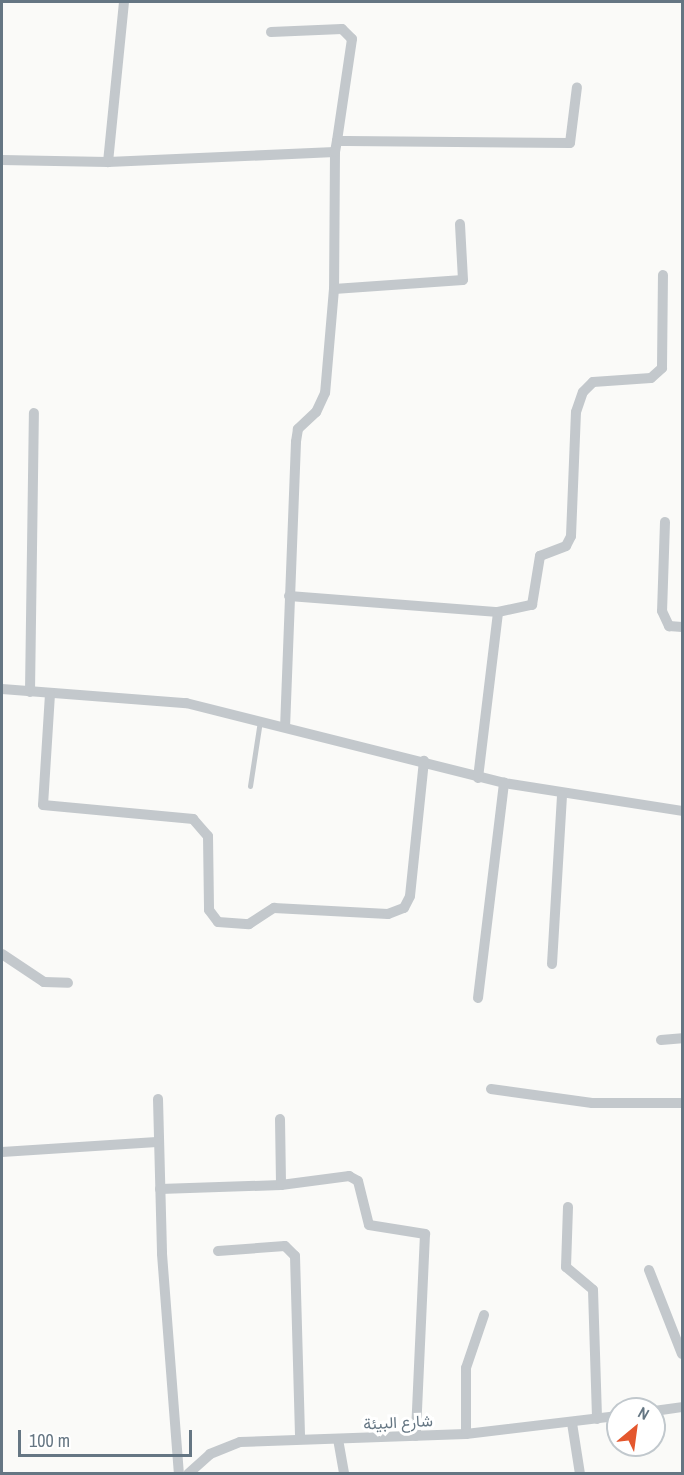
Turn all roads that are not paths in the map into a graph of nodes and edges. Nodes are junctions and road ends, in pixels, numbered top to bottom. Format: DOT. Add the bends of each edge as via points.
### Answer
graph roads {
  1 [pos="124,2"];
  2 [pos="271,32"];
  3 [pos="577,87"];
  4 [pos="336,147"];
  5 [pos="2,160"];
  6 [pos="108,162"];
  7 [pos="460,224"];
  8 [pos="663,275"];
  9 [pos="334,289"];
  10 [pos="34,413"];
  11 [pos="664,522"];
  12 [pos="289,596"];
  13 [pos="498,612"];
  14 [pos="682,627"];
  15 [pos="2,688"];
  16 [pos="30,692"];
  17 [pos="51,694"];
  18 [pos="261,720"];
  19 [pos="285,726"];
  20 [pos="424,761"];
  21 [pos="478,777"];
  22 [pos="504,783"];
  23 [pos="250,786"];
  24 [pos="562,795"];
  25 [pos="682,811"];
  26 [pos="2,954"];
  27 [pos="552,964"];
  28 [pos="68,983"];
  29 [pos="478,998"];
  30 [pos="682,1038"];
  31 [pos="661,1040"];
  32 [pos="492,1089"];
  33 [pos="158,1099"];
  34 [pos="682,1103"];
  35 [pos="280,1119"];
  36 [pos="158,1142"];
  37 [pos="2,1152"];
  38 [pos="281,1185"];
  39 [pos="160,1189"];
  40 [pos="568,1207"];
  41 [pos="218,1251"];
  42 [pos="649,1270"];
  43 [pos="484,1315"];
  44 [pos="682,1354"];
  45 [pos="682,1407"];
  46 [pos="666,1409"];
  47 [pos="606,1418"];
  48 [pos="597,1419"];
  49 [pos="572,1423"];
  50 [pos="466,1434"];
  51 [pos="416,1436"];
  52 [pos="300,1438"];
  53 [pos="338,1439"];
  54 [pos="179,1473"];
  55 [pos="189,1473"];
  56 [pos="344,1473"];
  57 [pos="580,1473"];
  1 -- 6 [label="street"];
  2 -- 4 [label="street" via="342,29 352,39"];
  3 -- 4 [label="street" via="570,143"];
  4 -- 6 [label="street"];
  4 -- 9 [label="street"];
  5 -- 6 [label="street"];
  7 -- 9 [label="street" via="463,280"];
  8 -- 13 [label="street" via="662,368 651,378 593,382 583,392 576,412 571,536 566,546 540,556 532,605"];
  9 -- 12 [label="street" via="323,402 298,429 296,442"];
  10 -- 16 [label="street"];
  11 -- 14 [label="street" via="662,611 669,626"];
  12 -- 13 [label="street"];
  12 -- 19 [label="street"];
  13 -- 21 [label="street"];
  15 -- 16 [label="street"];
  16 -- 17 [label="street"];
  17 -- 18 [label="street" via="172,701"];
  17 -- 20 [label="street" via="43,805 193,819 208,836 209,910 218,922 249,924 274,908 388,914 404,908 410,896"];
  18 -- 19 [label="street"];
  18 -- 23 [label="lane"];
  19 -- 20 [label="street"];
  20 -- 21 [label="street"];
  21 -- 22 [label="street"];
  22 -- 24 [label="street"];
  22 -- 29 [label="street"];
  24 -- 25 [label="street"];
  24 -- 27 [label="street"];
  26 -- 28 [label="street" via="44,982"];
  30 -- 31 [label="street"];
  32 -- 34 [label="street" via="592,1103"];
  33 -- 36 [label="street"];
  35 -- 38 [label="street"];
  36 -- 37 [label="street"];
  36 -- 39 [label="street"];
  38 -- 39 [label="street"];
  38 -- 51 [label="street" via="349,1176 358,1181 369,1225 415,1228 427,1237"];
  39 -- 54 [label="street"];
  40 -- 48 [label="street" via="566,1267 593,1290"];
  41 -- 52 [label="street" via="285,1246 295,1256"];
  42 -- 44 [label="street"];
  43 -- 50 [label="street" via="466,1368"];
  45 -- 46 [label="street"];
  47 -- 48 [label="street, شارع البيئة"];
  48 -- 49 [label="street, شارع البيئة"];
  49 -- 50 [label="street, شارع البيئة"];
  49 -- 57 [label="street"];
  50 -- 51 [label="street, شارع البيئة"];
  51 -- 53 [label="street, شارع البيئة"];
  52 -- 53 [label="street, شارع البيئة"];
  52 -- 55 [label="street, شارع البيئة" via="226,1445"];
  53 -- 56 [label="street"];
}
